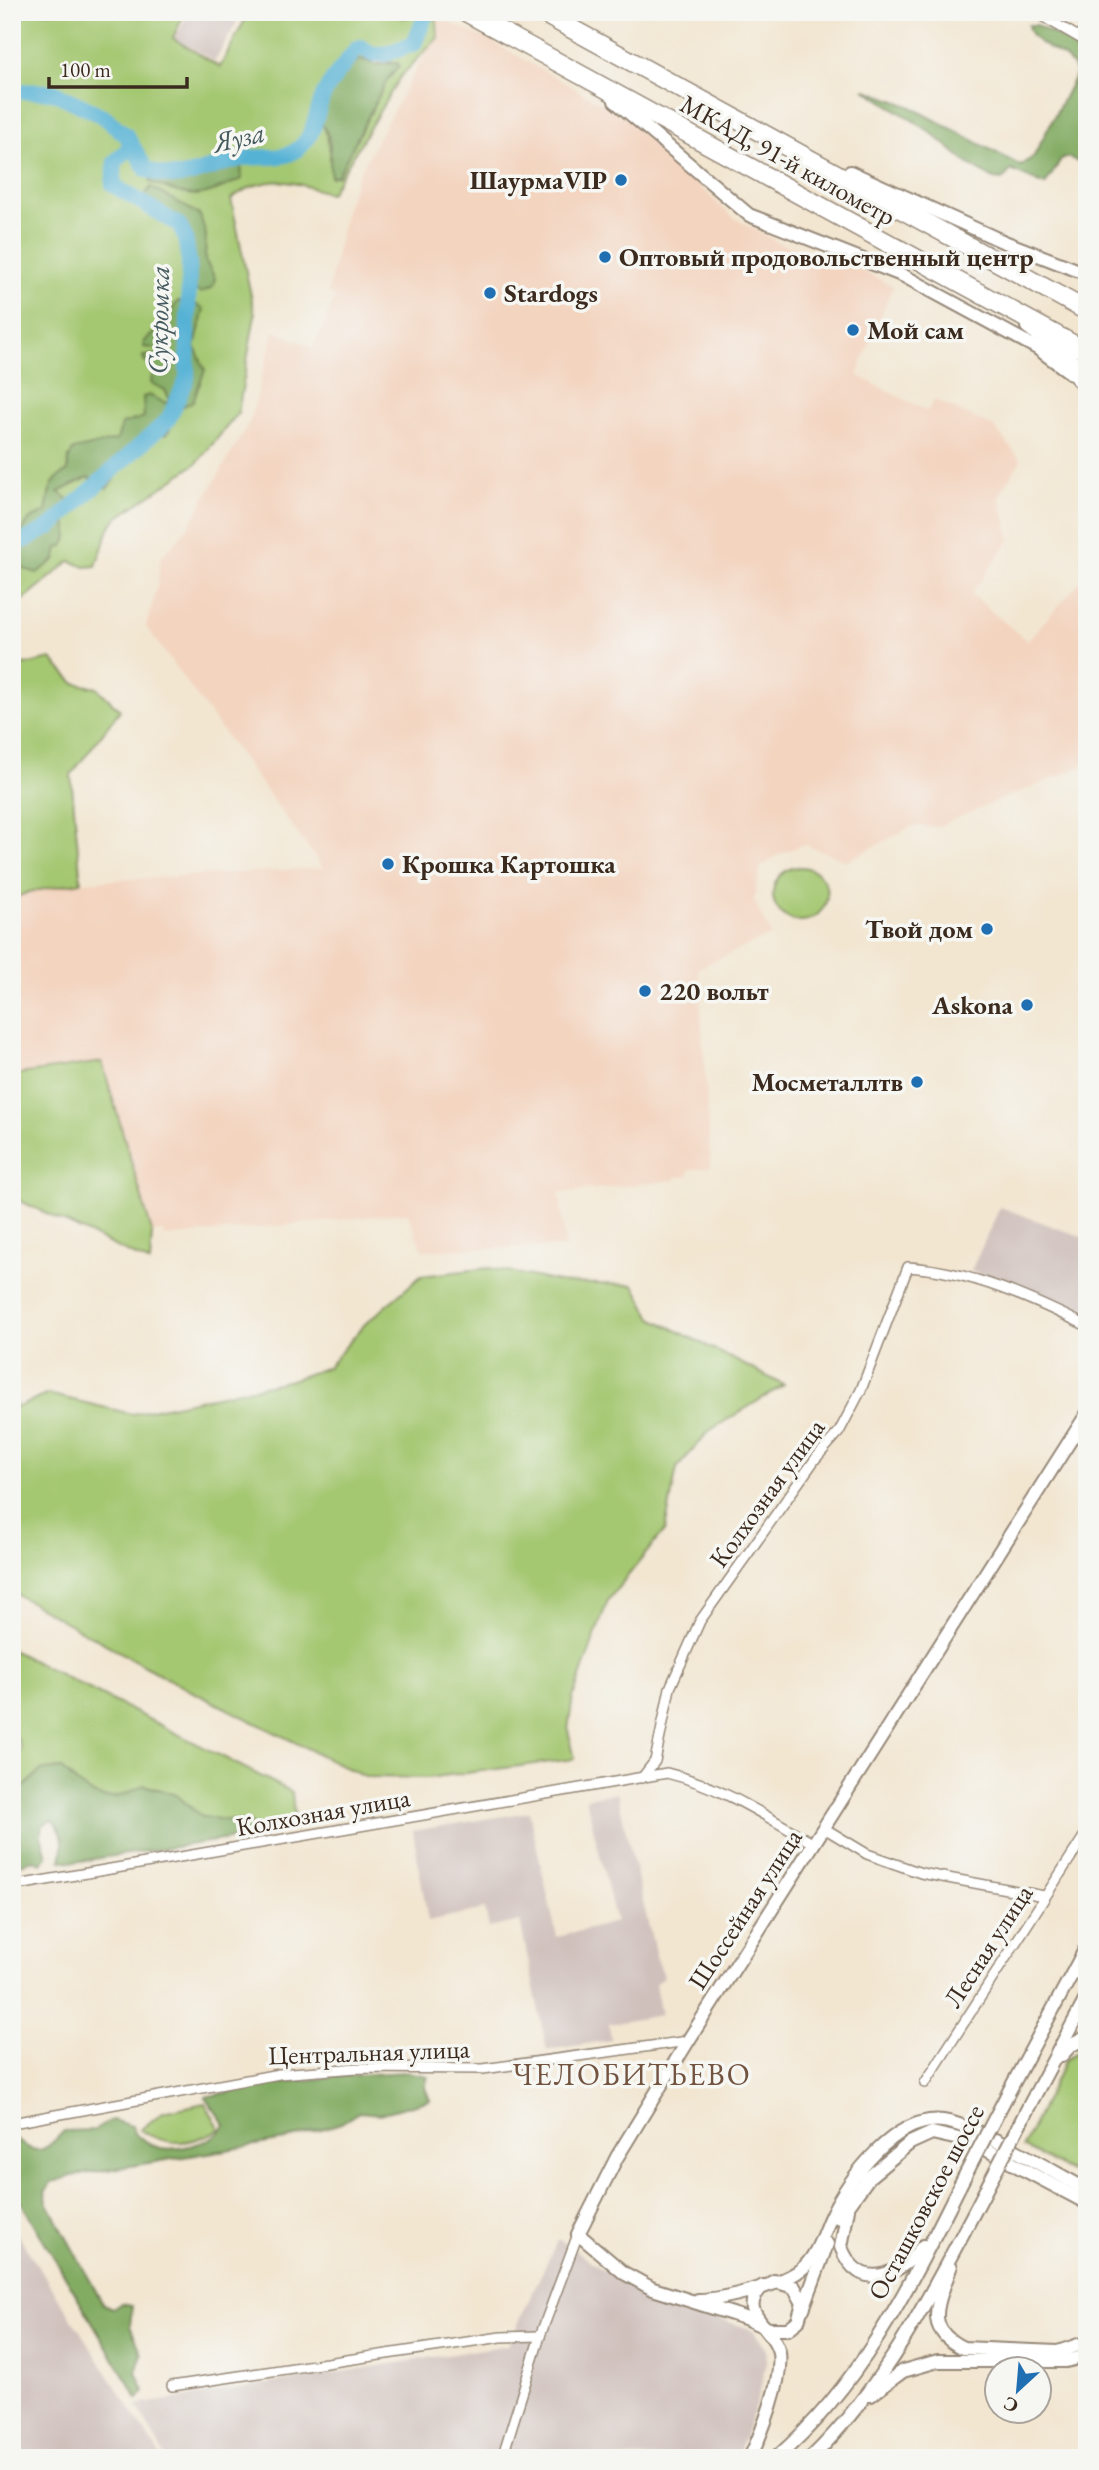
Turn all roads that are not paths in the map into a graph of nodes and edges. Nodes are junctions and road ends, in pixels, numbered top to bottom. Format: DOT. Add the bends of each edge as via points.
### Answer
graph roads {
  1 [pos="466,12"];
  2 [pos="541,12"];
  3 [pos="1035,12"];
  4 [pos="1087,42"];
  5 [pos="593,82"];
  6 [pos="763,134"];
  7 [pos="1087,273"];
  8 [pos="1040,285"];
  9 [pos="993,302"];
  10 [pos="1087,305"];
  11 [pos="1087,311"];
  12 [pos="1087,352"];
  13 [pos="1081,374"];
  14 [pos="1087,384"];
  15 [pos="1087,390"];
  16 [pos="1087,1326"];
  17 [pos="1087,1415"];
  18 [pos="655,1761"];
  19 [pos="667,1773"];
  20 [pos="642,1778"];
  21 [pos="824,1828"];
  22 [pos="1087,1832"];
  23 [pos="814,1844"];
  24 [pos="12,1886"];
  25 [pos="1044,1896"];
  26 [pos="1087,1946"];
  27 [pos="1087,1997"];
  28 [pos="1087,2037"];
  29 [pos="688,2041"];
  30 [pos="925,2083"];
  31 [pos="1029,2106"];
  32 [pos="12,2123"];
  33 [pos="869,2177"];
  34 [pos="1087,2190"];
  35 [pos="1087,2203"];
  36 [pos="946,2214"];
  37 [pos="965,2228"];
  38 [pos="578,2234"];
  39 [pos="770,2283"];
  40 [pos="664,2293"];
  41 [pos="801,2316"];
  42 [pos="764,2327"];
  43 [pos="540,2336"];
  44 [pos="1087,2342"];
  45 [pos="1087,2356"];
  46 [pos="172,2386"];
  47 [pos="850,2414"];
  48 [pos="502,2458"];
  49 [pos="750,2458"];
  50 [pos="776,2458"];
  51 [pos="810,2458"];
  1 -- 5 [label="highway, МКАД, 91-й километр"];
  2 -- 6 [label="highway, МКАД, 91-й километр"];
  3 -- 4 [label="street"];
  5 -- 9 [label="highway, МКАД, 91-й километр"];
  5 -- 13 [label="street" via="749,215 904,276"];
  6 -- 7 [label="street" via="1002,242"];
  6 -- 8 [label="highway, МКАД, 91-й километр"];
  8 -- 10 [label="street"];
  8 -- 11 [label="highway, МКАД, 91-й километр"];
  9 -- 12 [label="highway, МКАД, 91-й километр"];
  9 -- 13 [label="street"];
  13 -- 14 [label="street"];
  13 -- 15 [label="street"];
  16 -- 18 [label="street, Колхозная улица" via="992,1286 940,1269 908,1267 861,1390 839,1432 700,1621 670,1688"];
  17 -- 21 [label="street, Шоссейная улица"];
  18 -- 19 [label="street"];
  18 -- 20 [label="street, Колхозная улица"];
  19 -- 20 [label="street, Колхозная улица"];
  19 -- 23 [label="street, Колхозная улица" via="724,1791"];
  20 -- 24 [label="street, Колхозная улица"];
  21 -- 23 [label="street, Шоссейная улица"];
  21 -- 25 [label="street" via="867,1854 921,1873"];
  22 -- 25 [label="street, Лесная улица"];
  23 -- 29 [label="street, Шоссейная улица"];
  25 -- 30 [label="street, Лесная улица"];
  26 -- 36 [label="street, Осташковское шоссе, bridge"];
  27 -- 31 [label="street, Осташковское шоссе"];
  28 -- 31 [label="street" via="1061,2056"];
  29 -- 32 [label="street, Центральная улица" via="483,2069 357,2068 279,2074"];
  29 -- 38 [label="street, Шоссейная улица" via="617,2157"];
  31 -- 37 [label="street, Осташковское шоссе, bridge"];
  33 -- 35 [label="street" via="922,2136 947,2133"];
  33 -- 36 [label="street" via="848,2207 841,2247 853,2267 865,2274 878,2276 902,2269"];
  33 -- 41 [label="street" via="835,2224"];
  34 -- 39 [label="street" via="974,2131 940,2120 926,2121 899,2134 868,2161 841,2196 811,2260"];
  36 -- 50 [label="street, Осташковское шоссе" via="865,2359 834,2400"];
  37 -- 44 [label="street" via="936,2313 942,2334 963,2348 1059,2352"];
  37 -- 47 [label="street, Осташковское шоссе" via="916,2319"];
  38 -- 40 [label="street" via="624,2273"];
  38 -- 43 [label="street, Шоссейная улица"];
  39 -- 40 [label="street" via="711,2300"];
  39 -- 41 [label="street" via="787,2283 798,2292 803,2303"];
  39 -- 42 [label="street" via="757,2292 753,2303 755,2317"];
  40 -- 42 [label="street"];
  41 -- 42 [label="street" via="788,2329"];
  42 -- 49 [label="street" via="776,2342 779,2364"];
  43 -- 46 [label="street" via="501,2337"];
  43 -- 48 [label="street, Шоссейная улица"];
  45 -- 47 [label="street" via="1066,2361 919,2365 888,2381"];
  47 -- 51 [label="street, Осташковское шоссе"];
}
